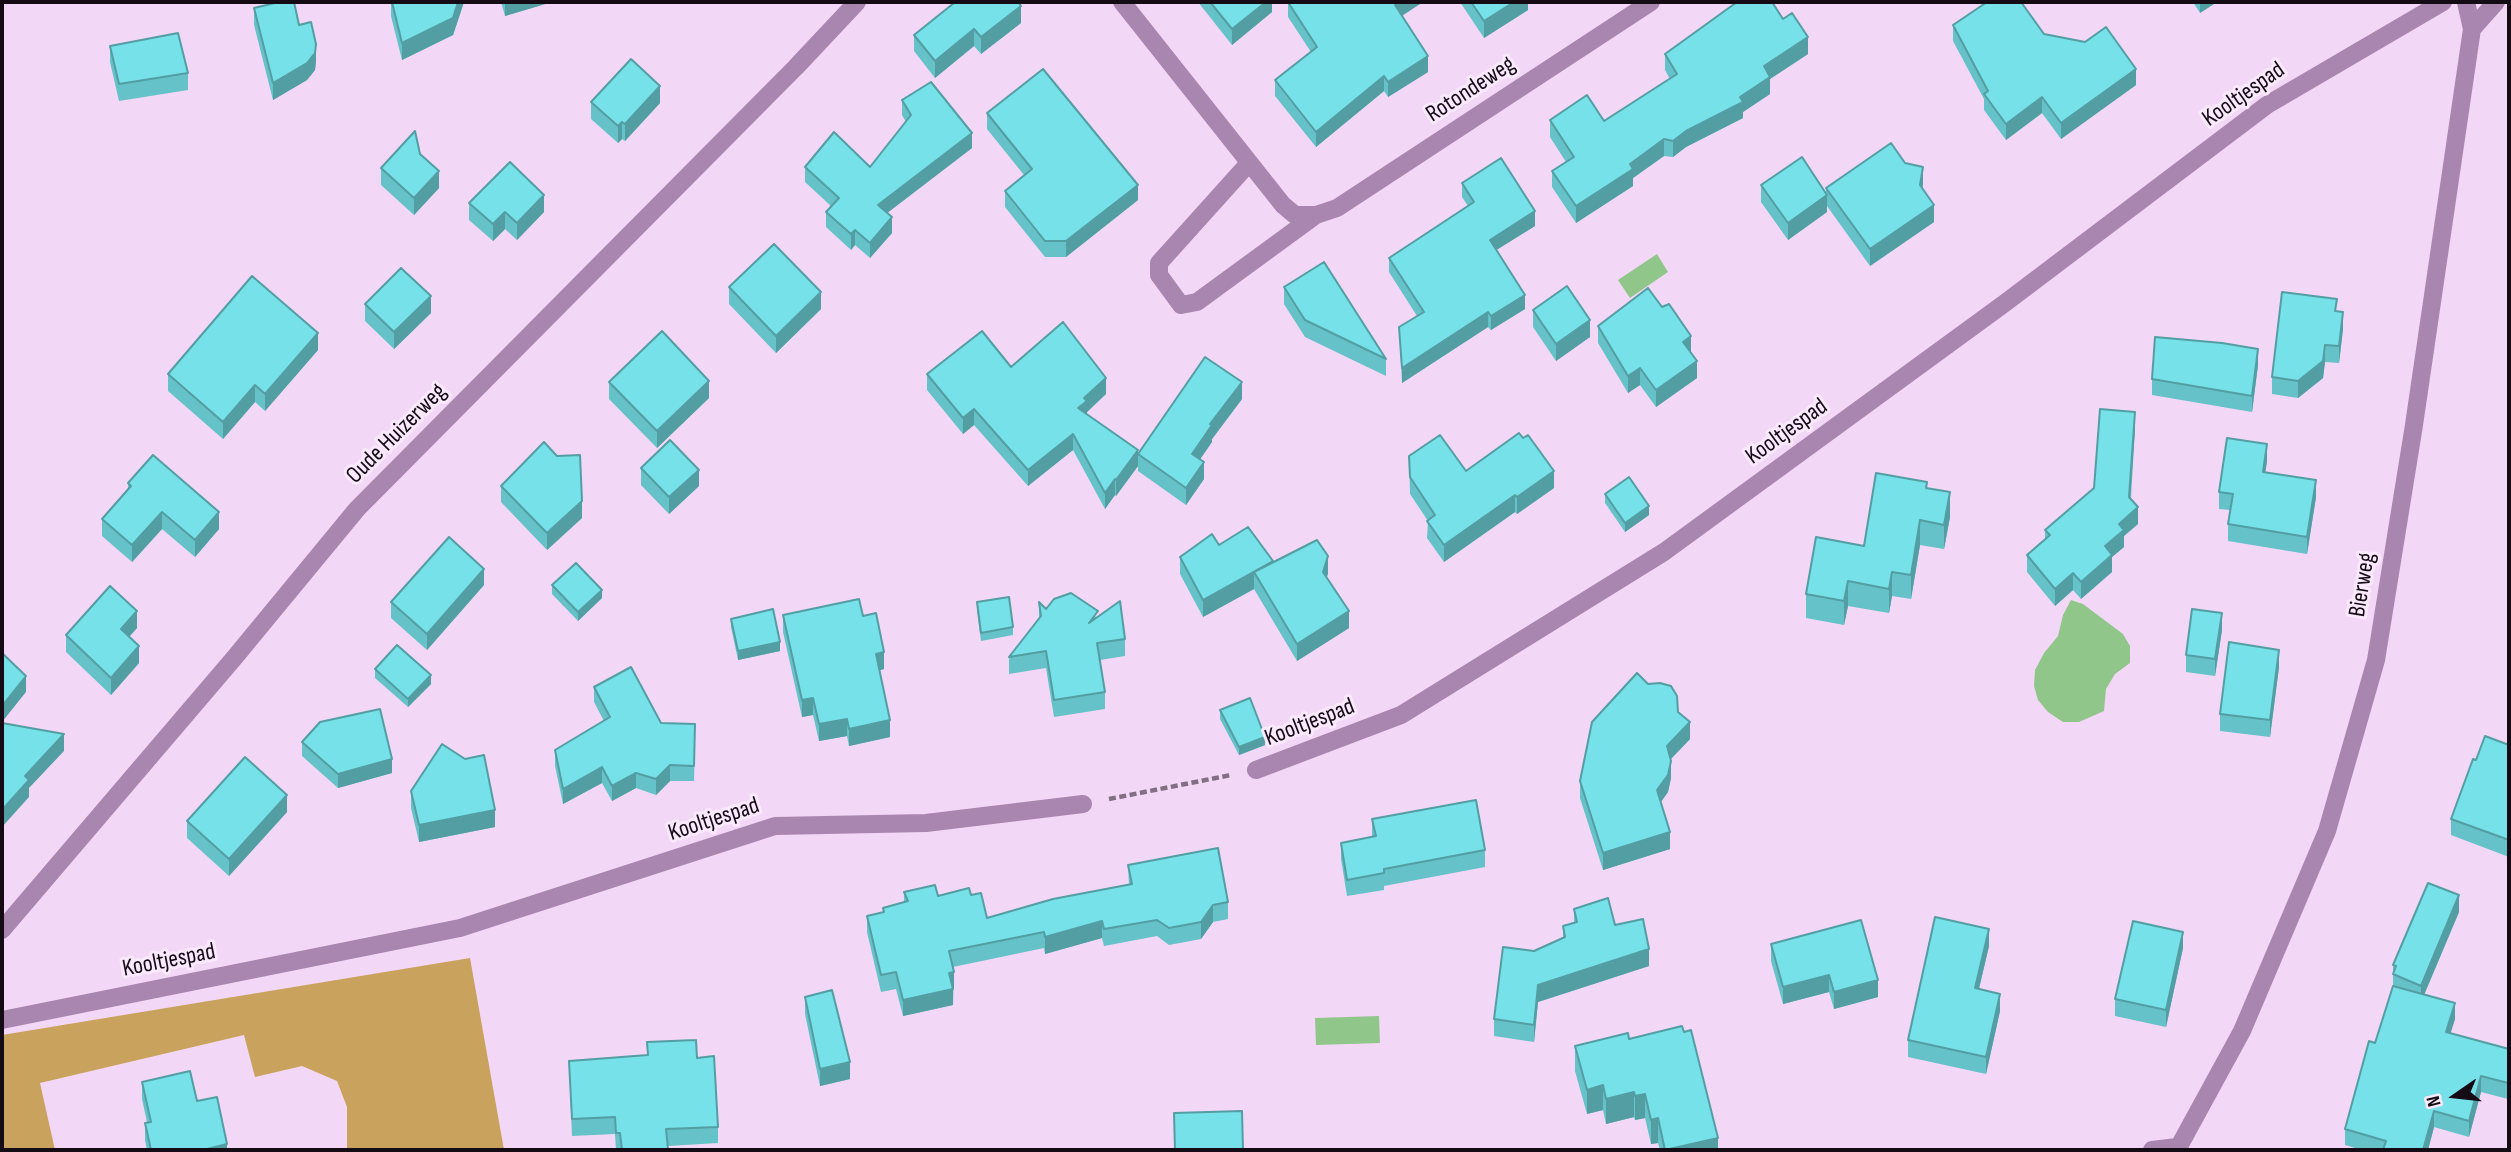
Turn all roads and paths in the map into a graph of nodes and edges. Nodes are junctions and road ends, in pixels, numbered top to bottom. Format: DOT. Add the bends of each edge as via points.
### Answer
graph roads {
  1 [pos="858,2"];
  2 [pos="1122,2"];
  3 [pos="1651,2"];
  4 [pos="2443,2"];
  5 [pos="2466,2"];
  6 [pos="2496,2"];
  7 [pos="2473,29"];
  8 [pos="1249,163"];
  9 [pos="1316,215"];
  10 [pos="1255,770"];
  11 [pos="1083,803"];
  12 [pos="2,930"];
  13 [pos="2,1020"];
  14 [pos="2177,1149"];
  15 [pos="2152,1150"];
  1 -- 12 [label="street, Oude Huizerweg" via="357,509"];
  2 -- 8 [label="street"];
  3 -- 9 [label="street, Rotondeweg" via="1337,208"];
  4 -- 10 [label="street, Kooltjespad" via="2267,105 2006,303 1664,552 1401,715"];
  5 -- 7 [label="street"];
  6 -- 7 [label="street"];
  7 -- 14 [label="street, Bierweg" via="2376,660 2327,831 2242,1031"];
  8 -- 9 [label="street" via="1295,215"];
  8 -- 9 [label="street, Rotondeweg" via="1158,263 1159,275 1181,304 1197,302"];
  10 -- 11 [label="path, Kooltjespad"];
  11 -- 13 [label="street, Kooltjespad" via="926,823 775,826 460,928"];
  14 -- 15 [label="street"];
}
